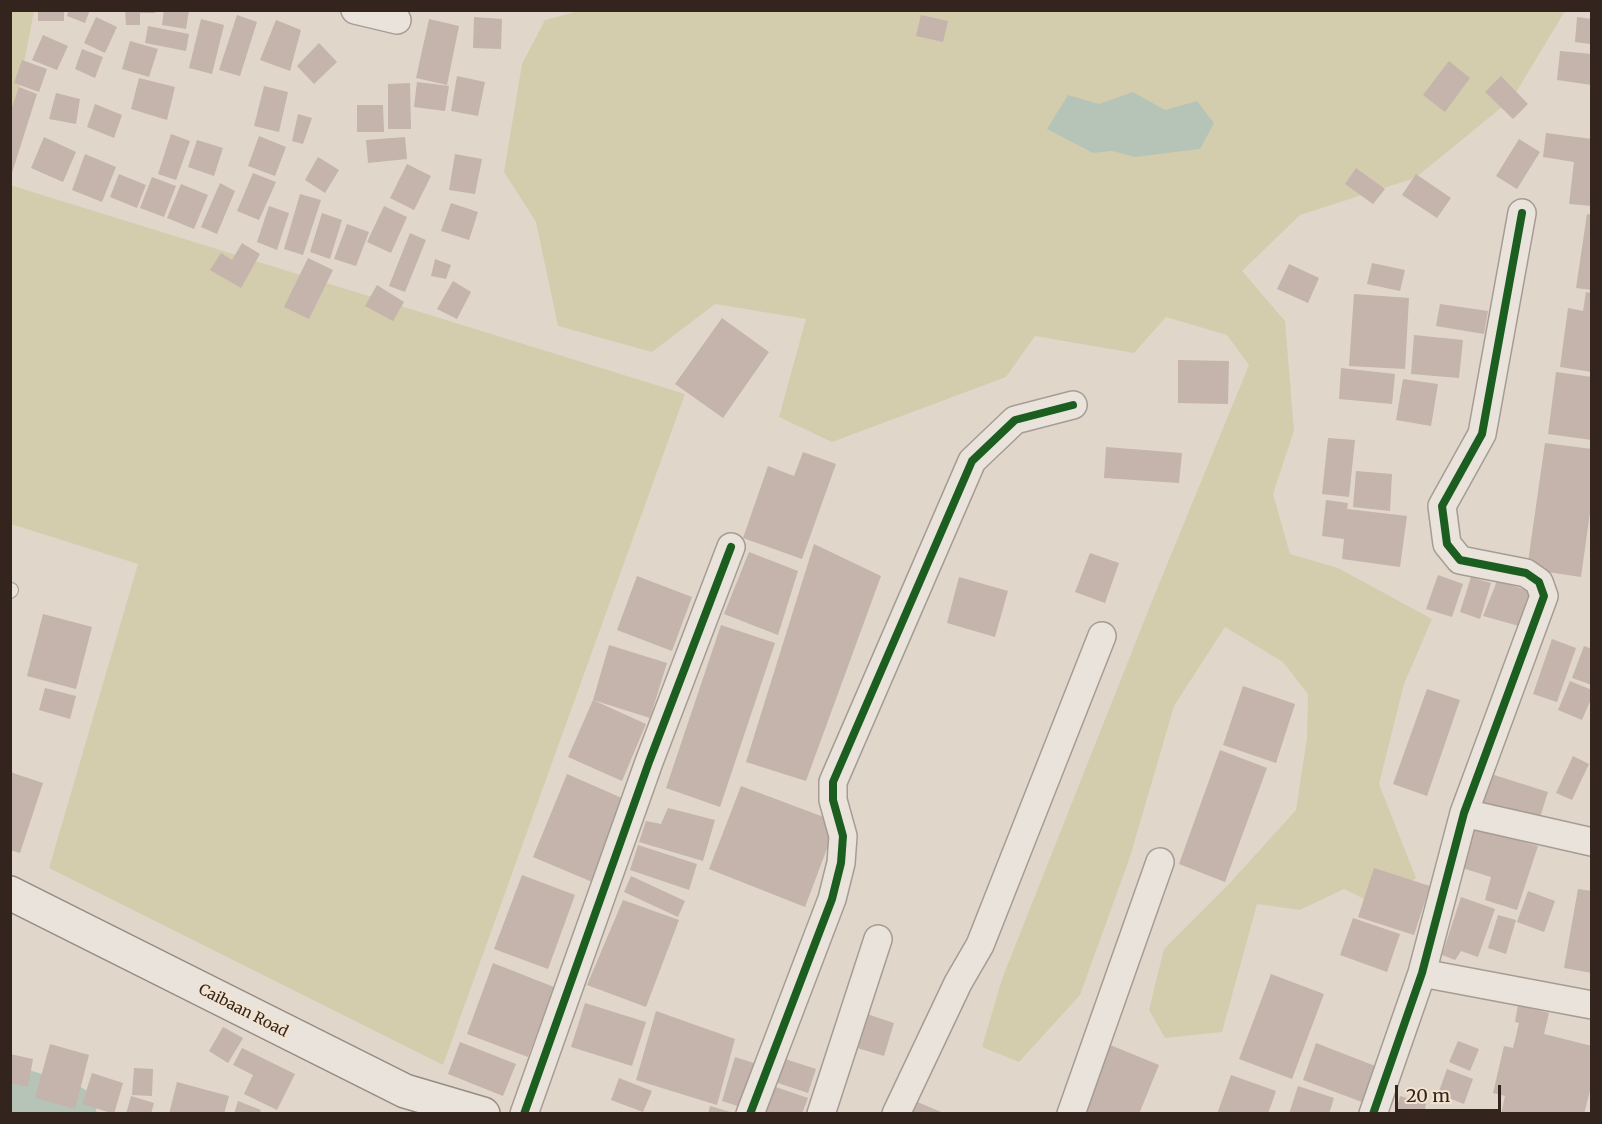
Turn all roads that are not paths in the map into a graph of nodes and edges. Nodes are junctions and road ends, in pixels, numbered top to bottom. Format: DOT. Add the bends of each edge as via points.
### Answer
graph roads {
  1 [pos="355,10"];
  2 [pos="397,20"];
  3 [pos="1522,213"];
  4 [pos="1072,405"];
  5 [pos="731,547"];
  6 [pos="1102,636"];
  7 [pos="1464,813"];
  8 [pos="1592,826"];
  9 [pos="1557,835"];
  10 [pos="1592,842"];
  11 [pos="1160,862"];
  12 [pos="10,893"];
  13 [pos="878,939"];
  14 [pos="1422,973"];
  15 [pos="1592,1005"];
  16 [pos="483,1113"];
  17 [pos="524,1113"];
  18 [pos="750,1113"];
  19 [pos="821,1113"];
  20 [pos="896,1113"];
  21 [pos="1071,1113"];
  22 [pos="1373,1113"];
  1 -- 2 [label="street"];
  3 -- 7 [label="street" via="1482,434 1442,506 1447,544 1460,560 1526,573 1539,582 1544,596"];
  4 -- 18 [label="street" via="1015,420 972,461 833,782 833,800 843,836 832,898"];
  5 -- 17 [label="street" via="649,762"];
  6 -- 20 [label="street" via="980,945"];
  7 -- 9 [label="street"];
  7 -- 14 [label="street"];
  8 -- 9 [label="street"];
  9 -- 10 [label="street"];
  11 -- 21 [label="street"];
  12 -- 16 [label="street, Caibaan Road" via="405,1091"];
  13 -- 19 [label="street"];
  14 -- 15 [label="street"];
  14 -- 22 [label="street"];
}
